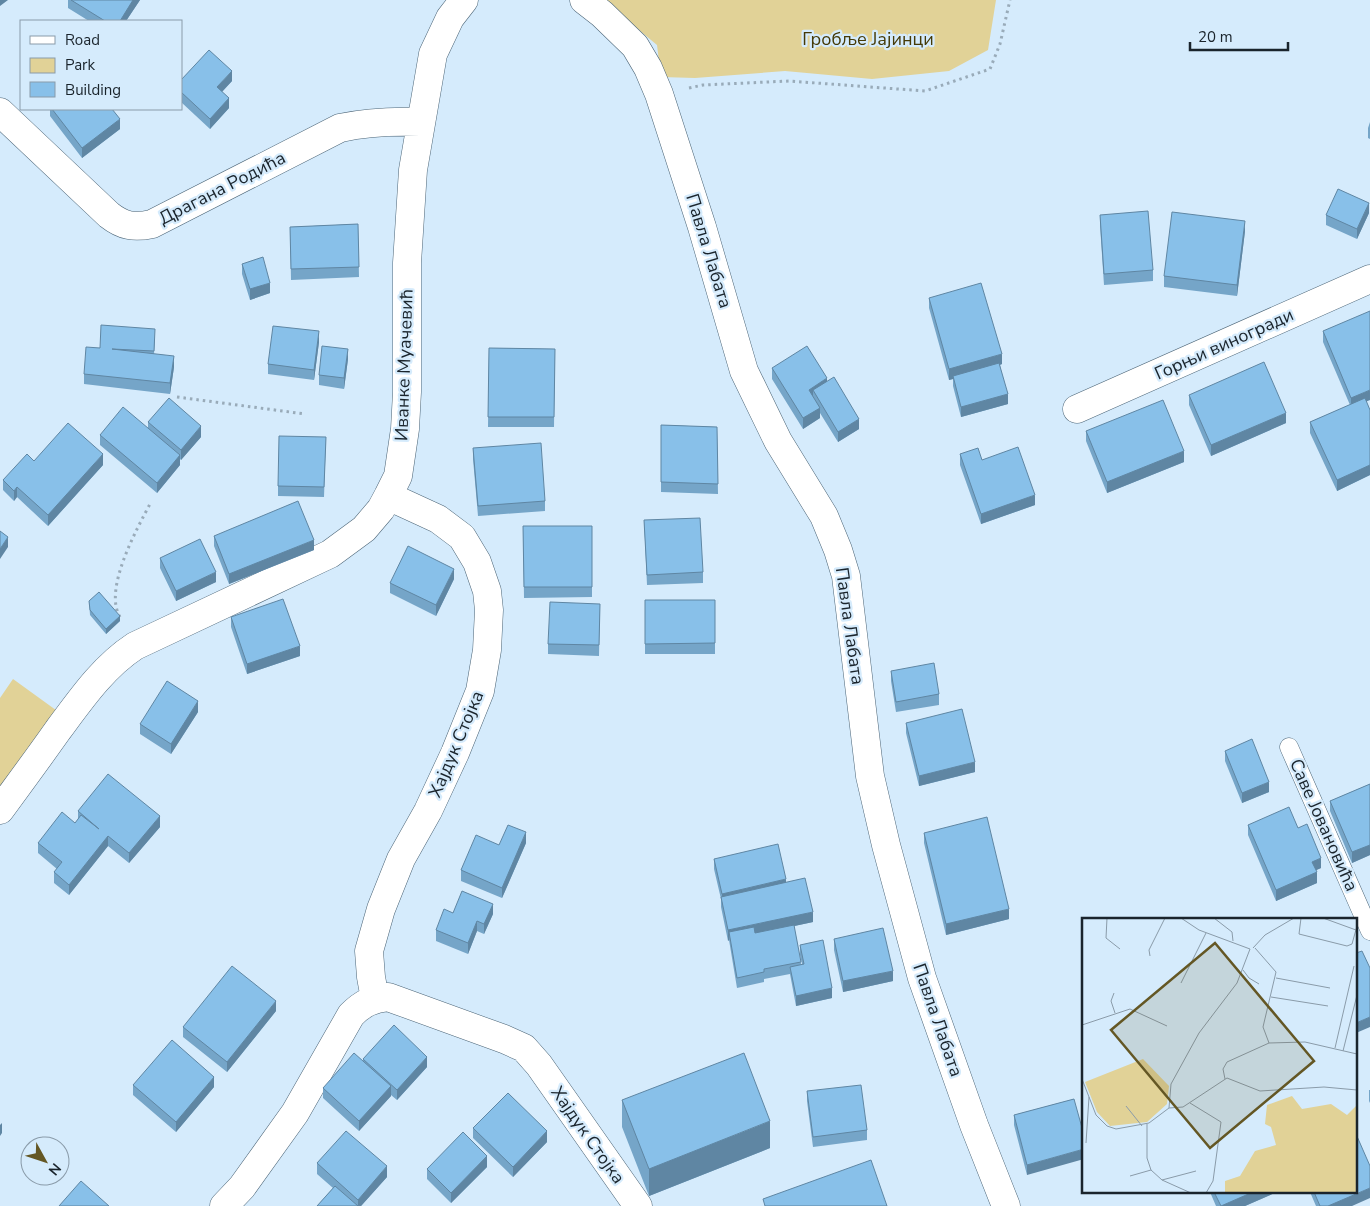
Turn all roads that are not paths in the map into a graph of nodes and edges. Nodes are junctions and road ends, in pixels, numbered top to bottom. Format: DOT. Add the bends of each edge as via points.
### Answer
graph roads {
  1 [pos="464,0"];
  2 [pos="584,0"];
  3 [pos="0,112"];
  4 [pos="421,122"];
  5 [pos="1370,279"];
  6 [pos="1077,409"];
  7 [pos="388,496"];
  8 [pos="1289,747"];
  9 [pos="0,810"];
  10 [pos="1370,931"];
  11 [pos="375,999"];
  12 [pos="224,1206"];
  13 [pos="638,1206"];
  14 [pos="1006,1206"];
  1 -- 4 [label="street, Иванке Муачевић" via="450,18 433,54"];
  2 -- 14 [label="street, Павла Лабата" via="635,46 648,68 702,227 744,371 778,441 824,516 844,567 870,776 886,845 922,978"];
  3 -- 4 [label="street, Драгана Родића" via="109,215 128,226 140,227 152,224 340,128"];
  4 -- 7 [label="street, Иванке Муачевић" via="412,170 407,263 405,428 398,476"];
  5 -- 6 [label="street, Горњи виногради"];
  7 -- 9 [label="street, Иванке Муачевић" via="364,529 330,554 135,646 113,662 72,711"];
  7 -- 11 [label="street, Хајдук Стојка" via="438,519 462,537 477,562 487,591 489,610 480,691 455,753 381,909 369,950"];
  8 -- 10 [label="lane, Саве Јовановића"];
  11 -- 12 [label="street" via="362,1004 351,1015 296,1113 242,1187"];
  11 -- 13 [label="street, Хајдук Стојка" via="401,1001 524,1048"];
}
